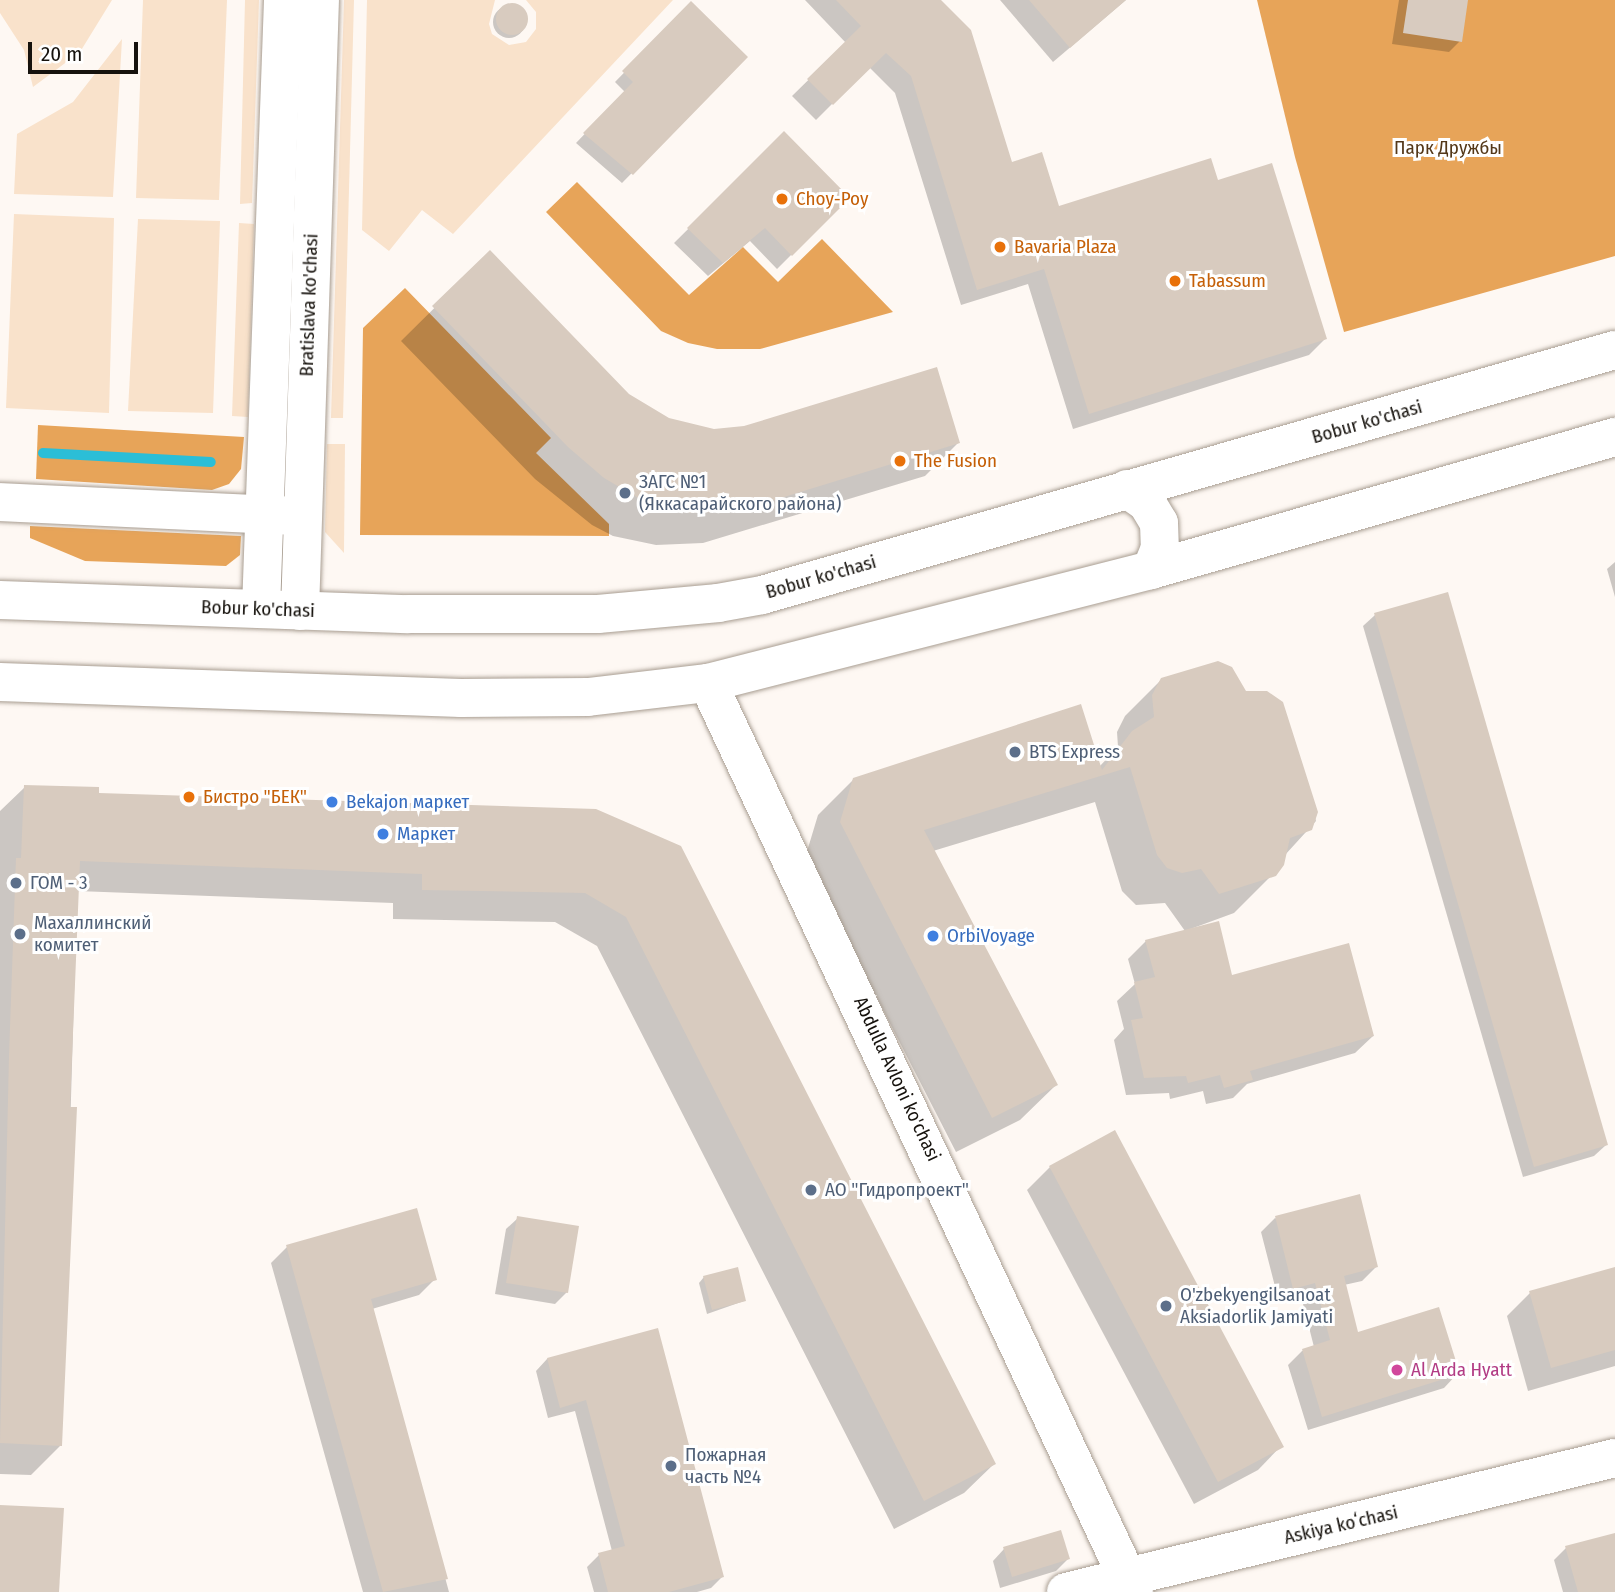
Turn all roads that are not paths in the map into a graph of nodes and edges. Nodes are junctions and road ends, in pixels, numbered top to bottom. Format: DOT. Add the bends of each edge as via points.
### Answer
graph roads {
  1 [pos="283,0"];
  2 [pos="320,0"];
  3 [pos="1615,350"];
  4 [pos="1615,437"];
  5 [pos="1127,489"];
  6 [pos="0,502"];
  7 [pos="265,514"];
  8 [pos="303,516"];
  9 [pos="1151,570"];
  10 [pos="0,600"];
  11 [pos="261,609"];
  12 [pos="300,611"];
  13 [pos="0,682"];
  14 [pos="708,682"];
  15 [pos="1615,1458"];
  16 [pos="1132,1583"];
  17 [pos="1066,1592"];
  1 -- 7 [label="main road, Bratislava ko'chasi"];
  2 -- 8 [label="main road, Bratislava ko'chasi"];
  3 -- 5 [label="main road, Bobur ko'chasi"];
  4 -- 9 [label="main road"];
  5 -- 9 [label="main road" via="1147,503 1159,523 1160,548"];
  5 -- 12 [label="main road, Bobur ko'chasi" via="718,603 568,614"];
  6 -- 7 [label="main road"];
  7 -- 8 [label="main road"];
  7 -- 11 [label="main road, Bratislava ko'chasi"];
  8 -- 12 [label="main road, Bratislava ko'chasi"];
  9 -- 14 [label="main road"];
  10 -- 11 [label="main road, Bobur ko'chasi"];
  11 -- 12 [label="main road, Bobur ko'chasi"];
  13 -- 14 [label="main road" via="461,698 588,697"];
  14 -- 16 [label="main road, Abdulla Avloni ko'chasi"];
  15 -- 16 [label="main road, Askiya koʻchasi"];
  16 -- 17 [label="main road, Askiya koʻchasi"];
}
